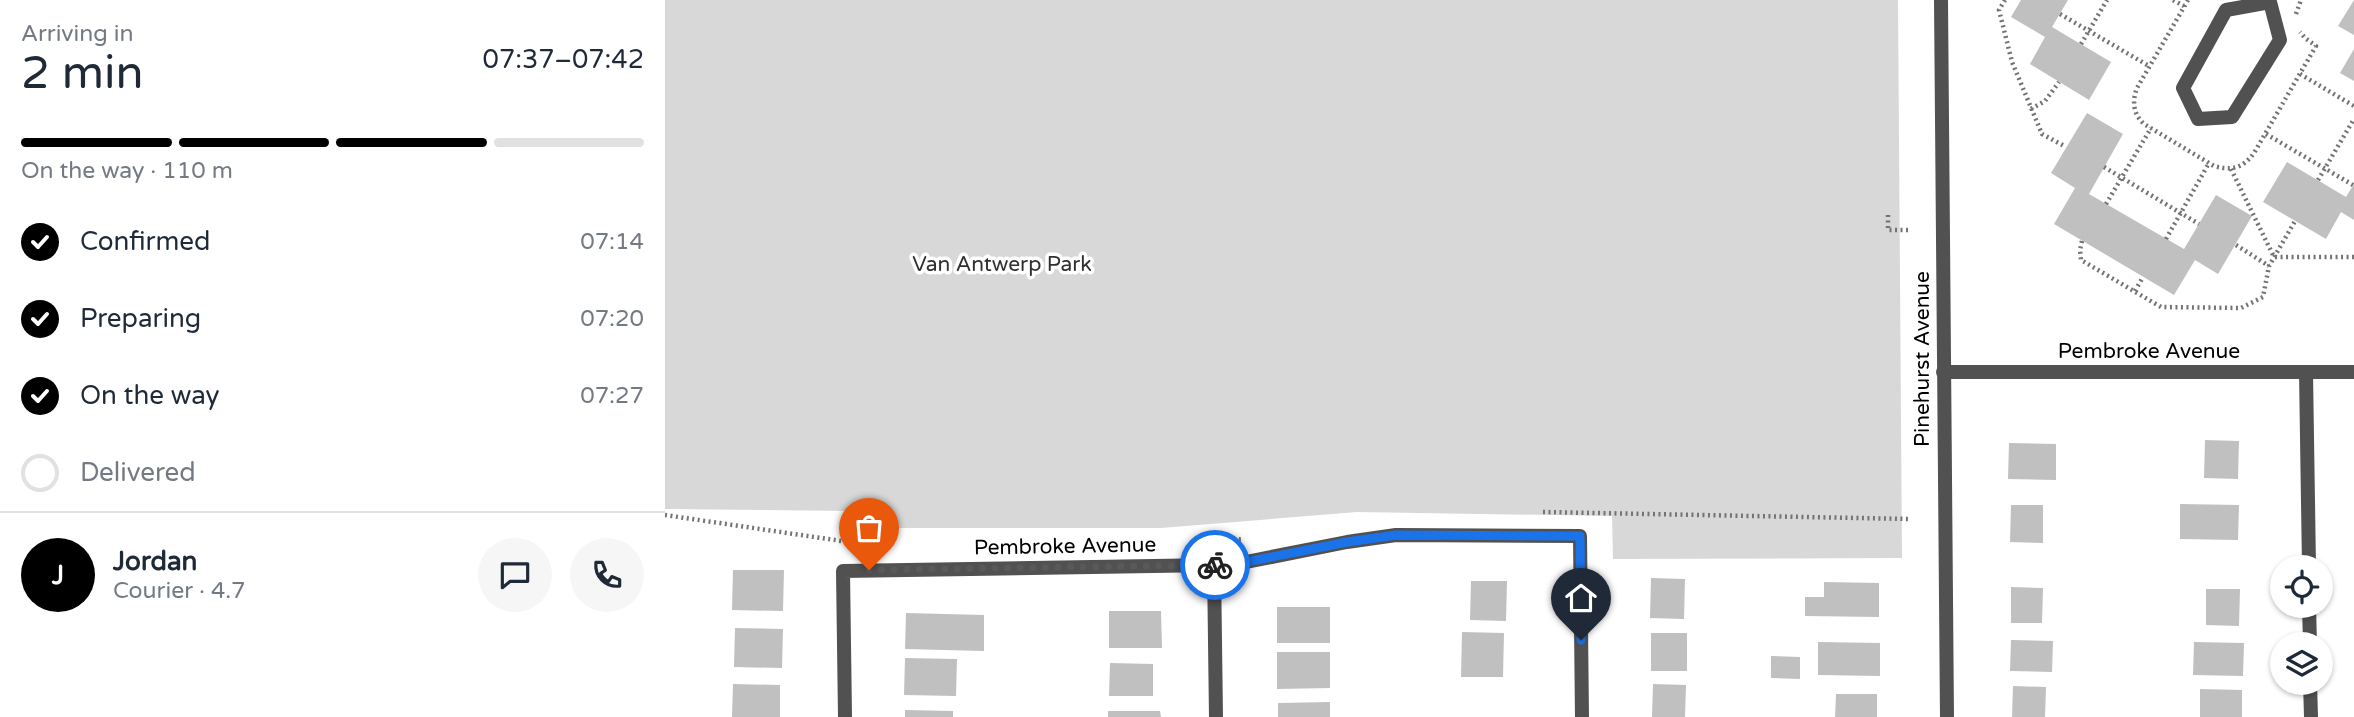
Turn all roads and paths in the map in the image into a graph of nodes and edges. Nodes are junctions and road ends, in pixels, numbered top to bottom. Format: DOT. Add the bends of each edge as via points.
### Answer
graph roads {
  1 [pos="1941,0"];
  2 [pos="2005,0"];
  3 [pos="2107,0"];
  4 [pos="2173,0"];
  5 [pos="2270,1"];
  6 [pos="2184,6"];
  7 [pos="2060,14"];
  8 [pos="2089,31"];
  9 [pos="2081,44"];
  10 [pos="2150,66"];
  11 [pos="2300,74"];
  12 [pos="2059,82"];
  13 [pos="2354,106"];
  14 [pos="2031,108"];
  15 [pos="2354,119"];
  16 [pos="2151,128"];
  17 [pos="2266,134"];
  18 [pos="2066,147"];
  19 [pos="2210,163"];
  20 [pos="2104,167"];
  21 [pos="2231,169"];
  22 [pos="2325,169"];
  23 [pos="2121,178"];
  24 [pos="2318,180"];
  25 [pos="2354,185"];
  26 [pos="2106,204"];
  27 [pos="2181,213"];
  28 [pos="1888,215"];
  29 [pos="2295,221"];
  30 [pos="2199,224"];
  31 [pos="1909,230"];
  32 [pos="2166,239"];
  33 [pos="2082,241"];
  34 [pos="2235,245"];
  35 [pos="2274,257"];
  36 [pos="2354,257"];
  37 [pos="2269,265"];
  38 [pos="2143,277"];
  39 [pos="2135,291"];
  40 [pos="1943,372"];
  41 [pos="2306,372"];
  42 [pos="2354,372"];
  43 [pos="665,515"];
  44 [pos="842,541"];
  45 [pos="2309,555"];
  46 [pos="1214,565"];
  47 [pos="2310,695"];
  48 [pos="845,717"];
  49 [pos="1216,717"];
  50 [pos="1582,717"];
  51 [pos="1947,717"];
  52 [pos="2311,717"];
  1 -- 40 [label="street, Pinehurst Avenue"];
  2 -- 14 [label="path" via="1999,10 2012,62"];
  3 -- 8 [label="path"];
  4 -- 6 [label="path"];
  5 -- 5 [label="street" via="2226,10 2183,88 2198,119 2232,117 2280,40"];
  7 -- 8 [label="path"];
  8 -- 9 [label="path"];
  8 -- 10 [label="path"];
  11 -- 13 [label="path"];
  12 -- 14 [label="path" via="2045,101"];
  14 -- 18 [label="path" via="2042,134"];
  15 -- 22 [label="path"];
  16 -- 23 [label="path"];
  17 -- 22 [label="path"];
  19 -- 27 [label="path"];
  20 -- 23 [label="path"];
  21 -- 35 [label="path"];
  22 -- 24 [label="path"];
  22 -- 25 [label="path"];
  23 -- 26 [label="path"];
  23 -- 27 [label="path"];
  27 -- 30 [label="path"];
  27 -- 32 [label="path"];
  28 -- 31 [label="path" via="1888,230"];
  29 -- 35 [label="path"];
  33 -- 39 [label="path" via="2081,260"];
  34 -- 37 [label="path"];
  35 -- 36 [label="path"];
  35 -- 37 [label="path"];
  37 -- 39 [label="path" via="2263,297 2241,308 2161,307"];
  38 -- 39 [label="path"];
  40 -- 41 [label="street, Pembroke Avenue"];
  40 -- 51 [label="street, Pinehurst Avenue"];
  41 -- 42 [label="street, Pembroke Avenue"];
  41 -- 45 [label="street"];
  43 -- 44 [label="path"];
  46 -- 48 [label="street, Pembroke Avenue" via="843,570"];
  46 -- 49 [label="street"];
  46 -- 50 [label="street, Pembroke Avenue" via="1396,535 1580,536"];
  47 -- 52 [label="street"];
}
